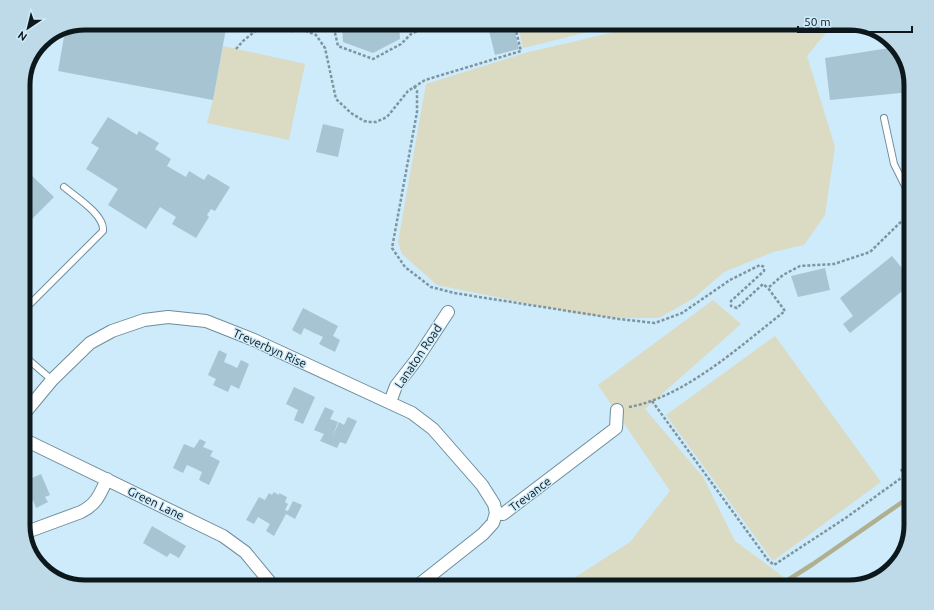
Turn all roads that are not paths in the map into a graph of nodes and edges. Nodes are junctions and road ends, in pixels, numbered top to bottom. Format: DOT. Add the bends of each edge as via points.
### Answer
graph roads {
  1 [pos="884,118"];
  2 [pos="904,184"];
  3 [pos="64,187"];
  4 [pos="30,304"];
  5 [pos="448,312"];
  6 [pos="30,361"];
  7 [pos="52,380"];
  8 [pos="390,402"];
  9 [pos="30,407"];
  10 [pos="617,410"];
  11 [pos="30,442"];
  12 [pos="107,479"];
  13 [pos="496,513"];
  14 [pos="30,531"];
  15 [pos="268,580"];
  16 [pos="425,580"];
  1 -- 2 [label="lane" via="894,164"];
  3 -- 4 [label="lane" via="94,212 101,221 103,231"];
  5 -- 8 [label="street, Lanaton Road" via="396,386"];
  6 -- 7 [label="lane"];
  7 -- 8 [label="street, Treverbyn Rise" via="90,343 112,330 144,320 168,317 206,321"];
  7 -- 9 [label="street, Treverbyn Rise"];
  8 -- 13 [label="street, Treverbyn Rise" via="412,413 433,429 482,485 494,504"];
  10 -- 13 [label="street, Trevance" via="616,428 503,514"];
  11 -- 12 [label="street, Green Lane"];
  12 -- 14 [label="street" via="90,508"];
  12 -- 15 [label="street, Green Lane" via="223,536 245,552"];
  13 -- 16 [label="street, Trevance" via="493,523 483,534"];
}
